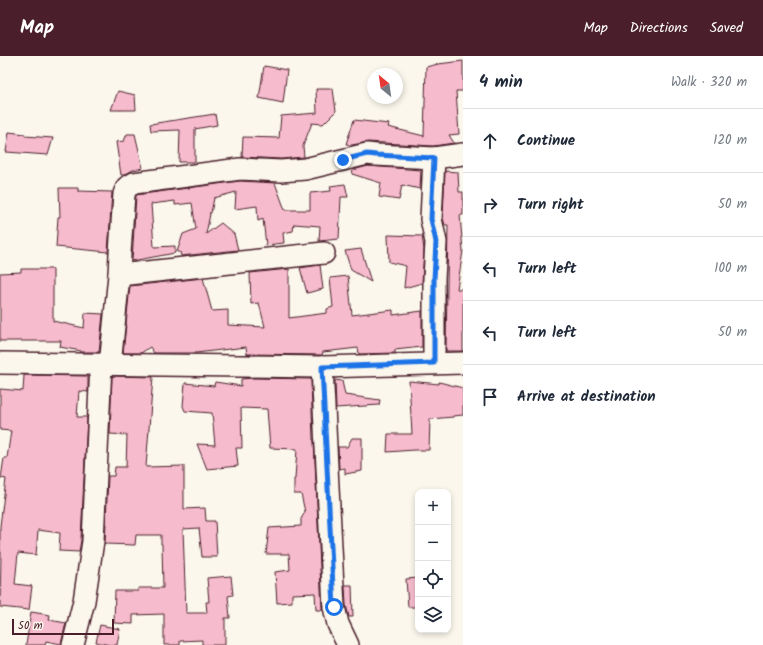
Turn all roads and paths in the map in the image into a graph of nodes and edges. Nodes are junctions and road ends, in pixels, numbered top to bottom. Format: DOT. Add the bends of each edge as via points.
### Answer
graph roads {
  1 [pos="463,154"];
  2 [pos="434,158"];
  3 [pos="324,253"];
  4 [pos="119,275"];
  5 [pos="434,363"];
  6 [pos="463,363"];
  7 [pos="0,364"];
  8 [pos="105,364"];
  9 [pos="322,367"];
  10 [pos="73,645"];
  11 [pos="348,645"];
  1 -- 2 [label="street"];
  2 -- 4 [label="street" via="367,154 305,169 240,169 134,183 127,187 124,194"];
  2 -- 5 [label="street" via="431,219 436,242"];
  3 -- 4 [label="street"];
  4 -- 8 [label="street"];
  5 -- 6 [label="street"];
  5 -- 9 [label="street"];
  7 -- 8 [label="street"];
  8 -- 9 [label="street"];
  8 -- 10 [label="street" via="93,541 84,602"];
  9 -- 11 [label="street" via="334,607 338,624"];
}
